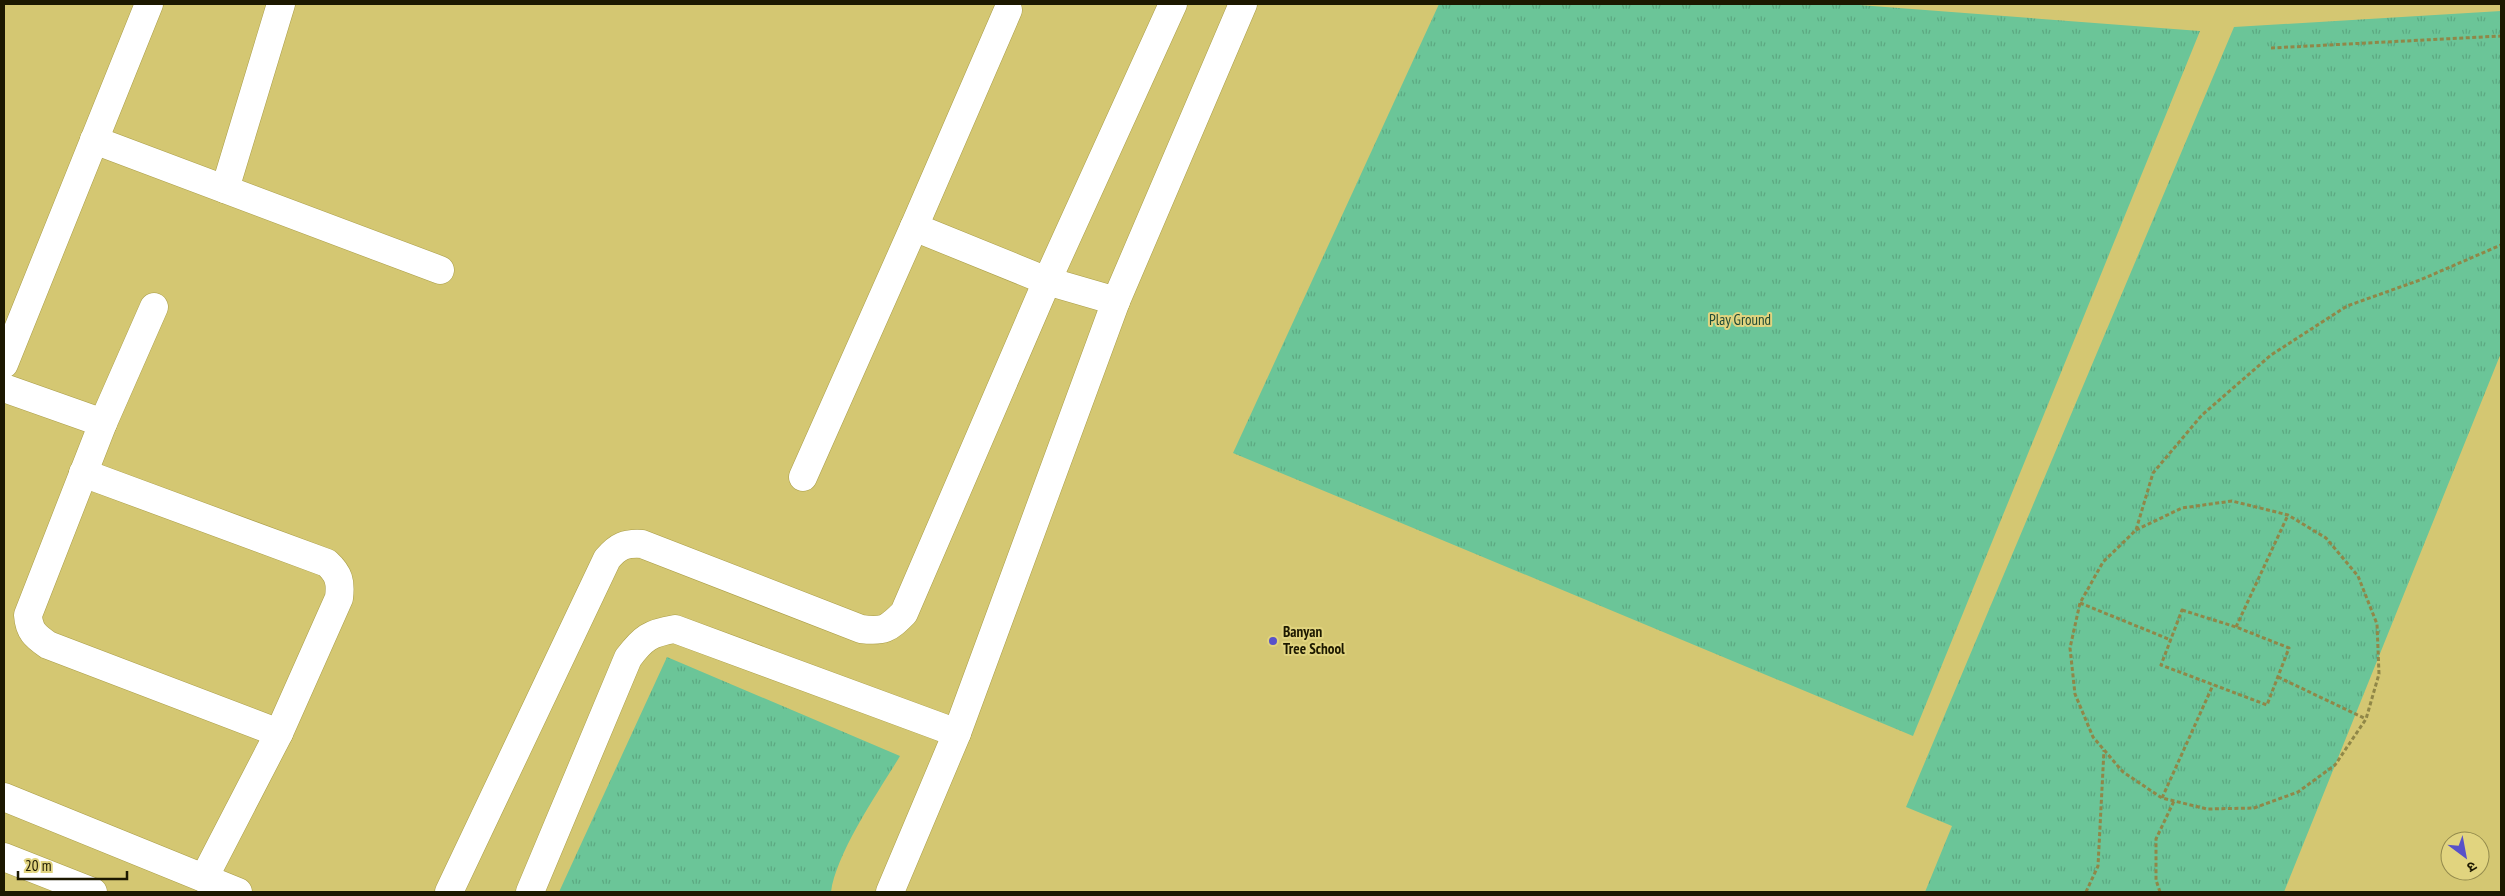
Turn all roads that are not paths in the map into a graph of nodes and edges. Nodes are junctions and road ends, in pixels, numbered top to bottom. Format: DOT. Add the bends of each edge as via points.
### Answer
graph roads {
  1 [pos="149,4"];
  2 [pos="281,4"];
  3 [pos="1173,4"];
  4 [pos="1244,4"];
  5 [pos="1008,10"];
  6 [pos="94,140"];
  7 [pos="225,189"];
  8 [pos="914,228"];
  9 [pos="440,270"];
  10 [pos="1047,280"];
  11 [pos="1116,301"];
  12 [pos="154,307"];
  13 [pos="4,364"];
  14 [pos="4,388"];
  15 [pos="103,423"];
  16 [pos="83,473"];
  17 [pos="803,477"];
  18 [pos="279,733"];
  19 [pos="957,733"];
  20 [pos="4,797"];
  21 [pos="4,856"];
  22 [pos="204,878"];
  23 [pos="93,892"];
  24 [pos="238,892"];
  25 [pos="449,892"];
  26 [pos="530,892"];
  27 [pos="890,892"];
  1 -- 6 [label="street"];
  2 -- 7 [label="street"];
  3 -- 10 [label="street"];
  4 -- 11 [label="street"];
  5 -- 8 [label="street"];
  6 -- 7 [label="street"];
  6 -- 13 [label="street"];
  7 -- 9 [label="street"];
  8 -- 10 [label="street"];
  8 -- 17 [label="street"];
  10 -- 11 [label="street"];
  10 -- 25 [label="street" via="904,613 889,628 861,629 642,544 627,543 616,548 607,559"];
  11 -- 19 [label="street"];
  12 -- 15 [label="street"];
  14 -- 15 [label="street"];
  15 -- 16 [label="street"];
  16 -- 18 [label="street" via="28,615 28,627 34,635 48,645"];
  16 -- 18 [label="street" via="327,563 336,571 341,584 339,598"];
  18 -- 22 [label="street"];
  19 -- 26 [label="street" via="675,629 657,632 641,640 628,658"];
  19 -- 27 [label="street"];
  20 -- 22 [label="street"];
  21 -- 23 [label="street"];
  22 -- 24 [label="street"];
}
